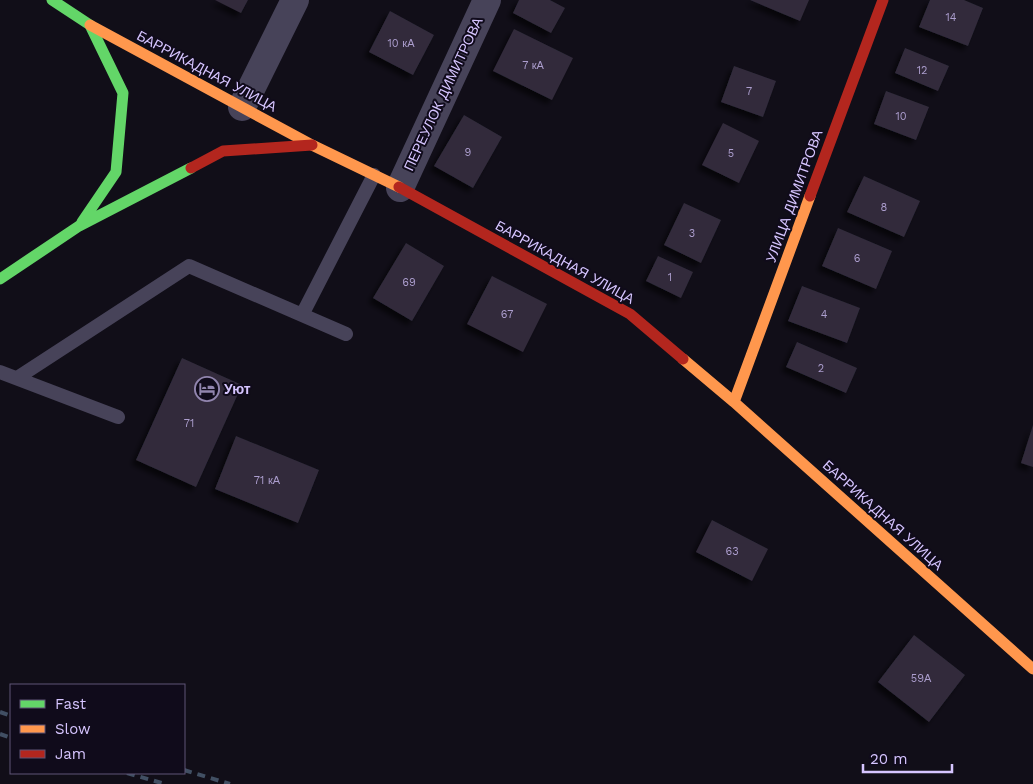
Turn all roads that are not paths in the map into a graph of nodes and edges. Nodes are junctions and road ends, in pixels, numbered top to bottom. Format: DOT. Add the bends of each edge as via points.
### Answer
graph roads {
  1 [pos="52,0"];
  2 [pos="295,0"];
  3 [pos="487,0"];
  4 [pos="883,0"];
  5 [pos="90,25"];
  6 [pos="242,107"];
  7 [pos="312,145"];
  8 [pos="374,175"];
  9 [pos="400,188"];
  10 [pos="79,226"];
  11 [pos="0,279"];
  12 [pos="302,315"];
  13 [pos="346,334"];
  14 [pos="0,372"];
  15 [pos="17,378"];
  16 [pos="734,402"];
  17 [pos="118,417"];
  18 [pos="1033,669"];
  1 -- 5 [label="main road, БАРРИКАДНАЯ УЛИЦА"];
  2 -- 6 [label="street"];
  3 -- 9 [label="street, ПЕРЕУЛОК ДИМИТРОВА"];
  4 -- 16 [label="main road, УЛИЦА ДИМИТРОВА"];
  5 -- 6 [label="main road, БАРРИКАДНАЯ УЛИЦА"];
  5 -- 10 [label="main road" via="123,93 116,172"];
  6 -- 7 [label="main road, БАРРИКАДНАЯ УЛИЦА"];
  7 -- 8 [label="main road, БАРРИКАДНАЯ УЛИЦА"];
  7 -- 10 [label="main road" via="223,152"];
  8 -- 9 [label="main road, БАРРИКАДНАЯ УЛИЦА"];
  8 -- 12 [label="lane"];
  9 -- 16 [label="main road, БАРРИКАДНАЯ УЛИЦА" via="630,314"];
  10 -- 11 [label="main road"];
  12 -- 13 [label="lane"];
  12 -- 15 [label="lane" via="189,266"];
  14 -- 15 [label="lane"];
  15 -- 17 [label="lane"];
  16 -- 18 [label="main road, БАРРИКАДНАЯ УЛИЦА"];
}
